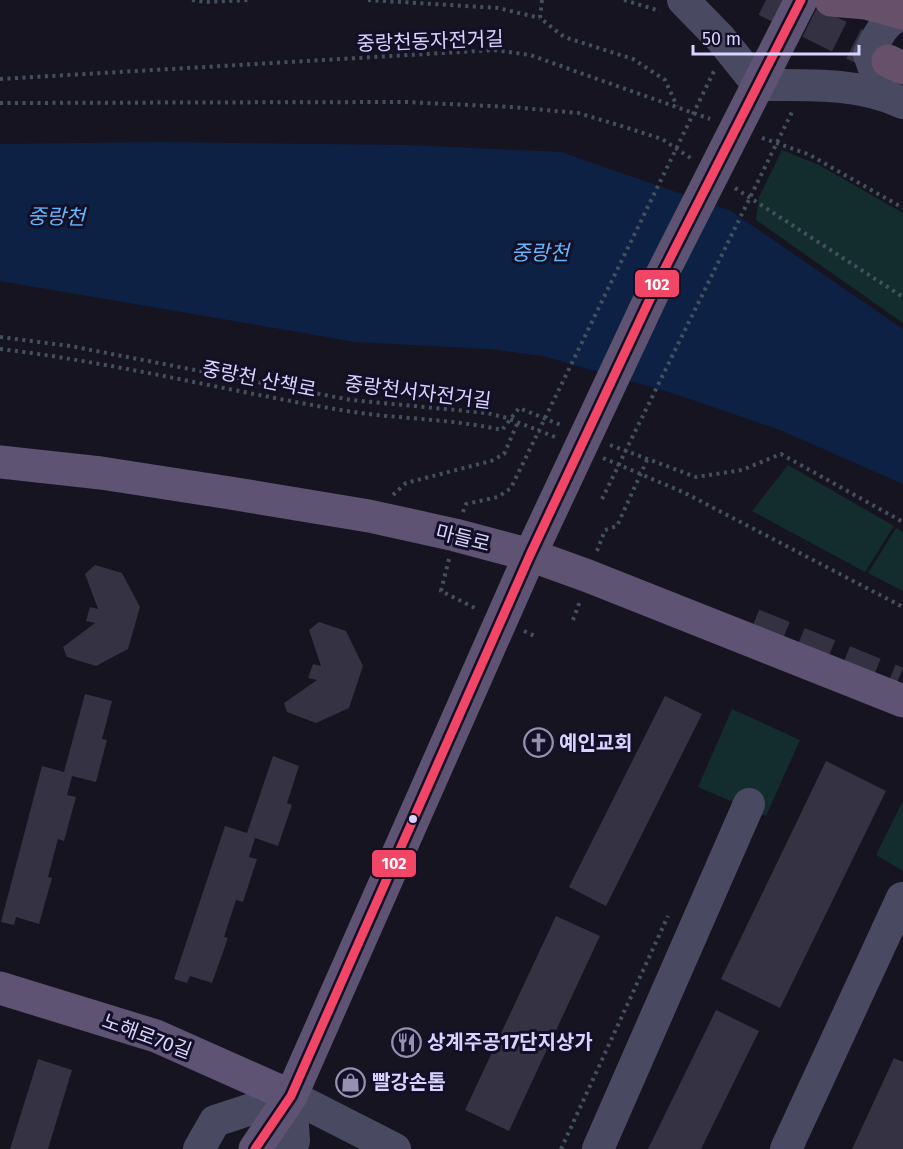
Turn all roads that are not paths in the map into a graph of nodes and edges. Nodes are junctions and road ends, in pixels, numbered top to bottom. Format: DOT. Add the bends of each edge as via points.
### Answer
graph roads {
  1 [pos="683,0"];
  2 [pos="801,0"];
  3 [pos="831,0"];
  4 [pos="903,14"];
  5 [pos="755,91"];
  6 [pos="893,99"];
  7 [pos="0,462"];
  8 [pos="530,555"];
  9 [pos="903,701"];
  10 [pos="749,804"];
  11 [pos="902,898"];
  12 [pos="0,988"];
  13 [pos="291,1096"];
  14 [pos="199,1149"];
  15 [pos="255,1149"];
  16 [pos="290,1149"];
  17 [pos="395,1149"];
  18 [pos="598,1149"];
  19 [pos="786,1149"];
  1 -- 5 [label="street" via="721,39"];
  2 -- 5 [label="main road"];
  3 -- 4 [label="highway" via="866,3"];
  4 -- 6 [label="street" via="893,17 879,33 869,54"];
  5 -- 6 [label="street" via="830,84"];
  5 -- 8 [label="main road" via="657,284"];
  7 -- 8 [label="main road, 마들로" via="101,473 369,516"];
  8 -- 9 [label="main road, 마들로"];
  8 -- 13 [label="main road"];
  10 -- 18 [label="street"];
  11 -- 19 [label="street"];
  12 -- 13 [label="main road, 노해로70길" via="156,1036"];
  13 -- 14 [label="street" via="215,1121"];
  13 -- 15 [label="main road"];
  13 -- 16 [label="street" via="294,1141"];
  13 -- 17 [label="street"];
}
